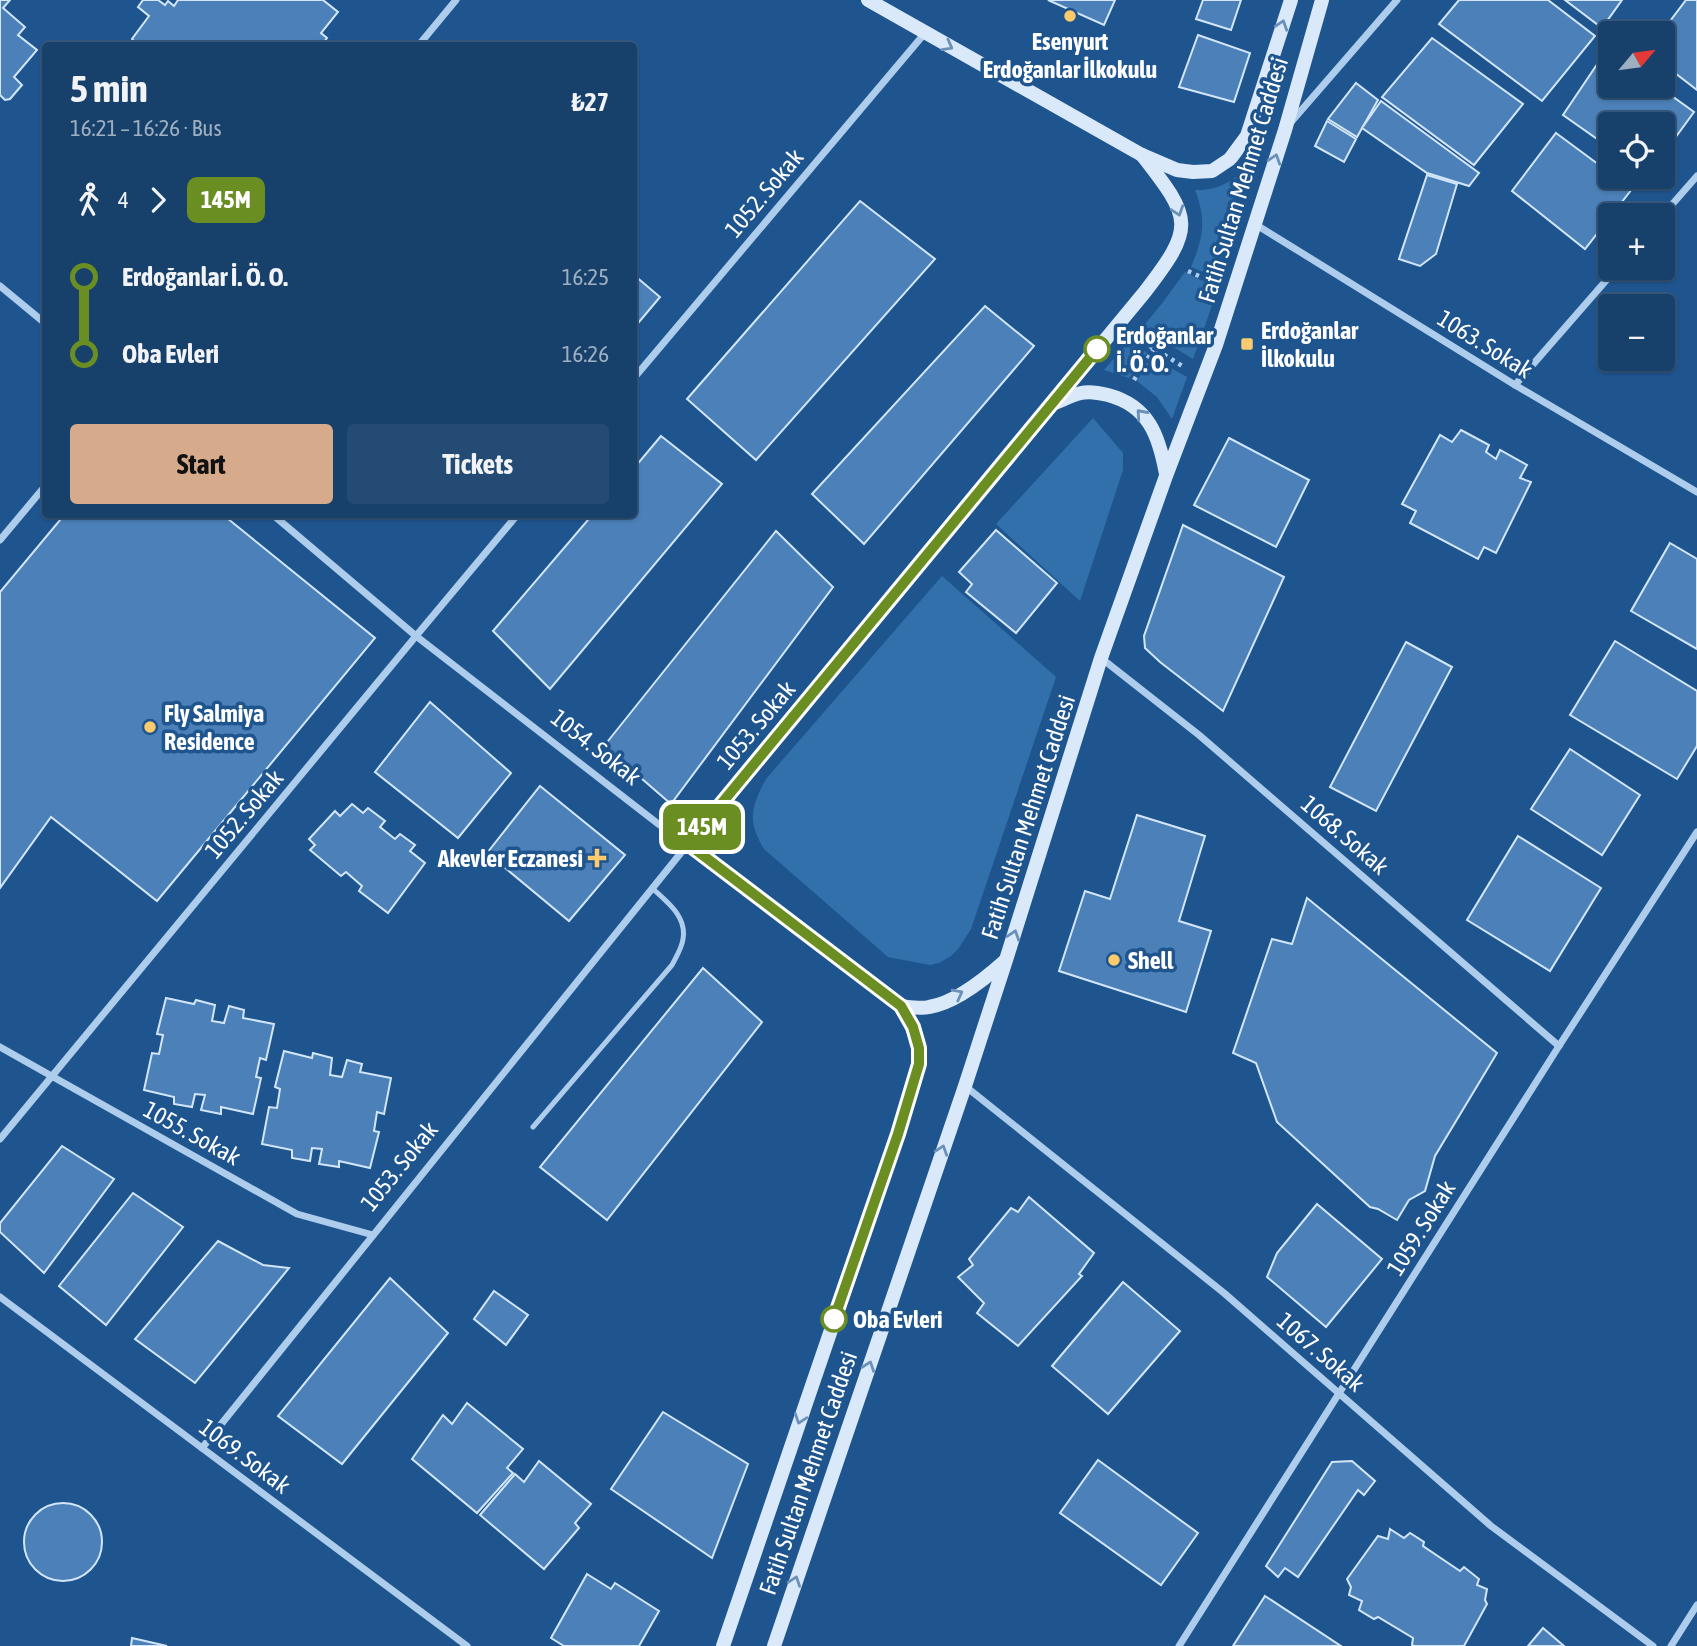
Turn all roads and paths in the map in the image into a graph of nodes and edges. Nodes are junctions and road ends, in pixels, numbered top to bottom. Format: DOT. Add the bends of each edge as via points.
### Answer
graph roads {
  1 [pos="456,0"];
  2 [pos="868,0"];
  3 [pos="1291,0"];
  4 [pos="1322,0"];
  5 [pos="1396,0"];
  6 [pos="925,33"];
  7 [pos="421,42"];
  8 [pos="1284,130"];
  9 [pos="1142,155"];
  10 [pos="1697,176"];
  11 [pos="1673,203"];
  12 [pos="1254,224"];
  13 [pos="1168,262"];
  14 [pos="1607,280"];
  15 [pos="0,286"];
  16 [pos="1232,291"];
  17 [pos="42,321"];
  18 [pos="1117,326"];
  19 [pos="1153,350"];
  20 [pos="637,374"];
  21 [pos="1203,378"];
  22 [pos="1515,385"];
  23 [pos="1123,399"];
  24 [pos="1051,405"];
  25 [pos="1166,476"];
  26 [pos="42,490"];
  27 [pos="1697,492"];
  28 [pos="277,518"];
  29 [pos="516,518"];
  30 [pos="0,540"];
  31 [pos="416,636"];
  32 [pos="1101,658"];
  33 [pos="1697,832"];
  34 [pos="688,844"];
  35 [pos="652,888"];
  36 [pos="1006,960"];
  37 [pos="901,1006"];
  38 [pos="1559,1046"];
  39 [pos="0,1047"];
  40 [pos="52,1076"];
  41 [pos="965,1086"];
  42 [pos="533,1127"];
  43 [pos="0,1139"];
  44 [pos="373,1235"];
  45 [pos="0,1297"];
  46 [pos="1339,1393"];
  47 [pos="202,1448"];
  48 [pos="1697,1605"];
  49 [pos="467,1646"];
  50 [pos="723,1646"];
  51 [pos="774,1646"];
  52 [pos="1179,1646"];
  53 [pos="1653,1646"];
  54 [pos="1671,1646"];
  1 -- 7 [label="street"];
  2 -- 6 [label="main road"];
  9 -- 3 [label="main road, one-way" via="1193,172 1212,170 1230,159 1247,136"];
  4 -- 8 [label="main road, Fatih Sultan Mehmet Caddesi"];
  5 -- 8 [label="street"];
  6 -- 9 [label="main road, one-way"];
  6 -- 20 [label="street, 1052. Sokak"];
  12 -- 8 [label="main road, Fatih Sultan Mehmet Caddesi, one-way"];
  9 -- 13 [label="main road, 1053. Sokak, one-way" via="1181,211 1183,229"];
  10 -- 11 [label="street"];
  12 -- 16 [label="main road, Fatih Sultan Mehmet Caddesi"];
  12 -- 22 [label="street, 1063. Sokak"];
  13 -- 16 [label="path"];
  13 -- 18 [label="main road, 1053. Sokak"];
  14 -- 22 [label="street"];
  15 -- 17 [label="street"];
  16 -- 21 [label="main road, Fatih Sultan Mehmet Caddesi"];
  18 -- 19 [label="path"];
  18 -- 24 [label="main road, 1053. Sokak"];
  19 -- 21 [label="path"];
  19 -- 23 [label="path"];
  21 -- 25 [label="main road, Fatih Sultan Mehmet Caddesi"];
  22 -- 27 [label="street, 1063. Sokak"];
  23 -- 24 [label="main road" via="1083,392"];
  25 -- 23 [label="main road, one-way" via="1156,435 1141,411"];
  24 -- 34 [label="main road, 1053. Sokak"];
  25 -- 32 [label="main road, Fatih Sultan Mehmet Caddesi"];
  26 -- 30 [label="street"];
  28 -- 31 [label="street, 1054. Sokak"];
  29 -- 31 [label="street, 1052. Sokak"];
  31 -- 34 [label="street, 1054. Sokak"];
  31 -- 40 [label="street, 1052. Sokak"];
  36 -- 32 [label="main road, Fatih Sultan Mehmet Caddesi, one-way"];
  32 -- 38 [label="street, 1068. Sokak" via="1199,735"];
  33 -- 38 [label="street, 1059. Sokak"];
  34 -- 35 [label="street, 1053. Sokak"];
  34 -- 37 [label="main road, 1054. Sokak"];
  35 -- 42 [label="lane" via="672,906 684,930 673,965"];
  35 -- 44 [label="street, 1053. Sokak"];
  37 -- 36 [label="main road, one-way" via="929,1007 955,998"];
  36 -- 41 [label="main road, Fatih Sultan Mehmet Caddesi"];
  37 -- 50 [label="main road, Fatih Sultan Mehmet Caddesi, one-way" via="913,1027 919,1064"];
  38 -- 46 [label="street, 1059. Sokak"];
  39 -- 40 [label="street, 1055. Sokak"];
  40 -- 43 [label="street, 1052. Sokak"];
  40 -- 44 [label="street, 1055. Sokak" via="297,1214"];
  41 -- 46 [label="street, 1067. Sokak" via="1224,1293"];
  51 -- 41 [label="main road, Fatih Sultan Mehmet Caddesi, one-way"];
  44 -- 47 [label="street, 1053. Sokak"];
  45 -- 47 [label="street, 1069. Sokak"];
  46 -- 52 [label="street, 1059. Sokak"];
  46 -- 53 [label="street, 1067. Sokak" via="1491,1526"];
  47 -- 49 [label="street, 1069. Sokak"];
  48 -- 54 [label="street"];
}
